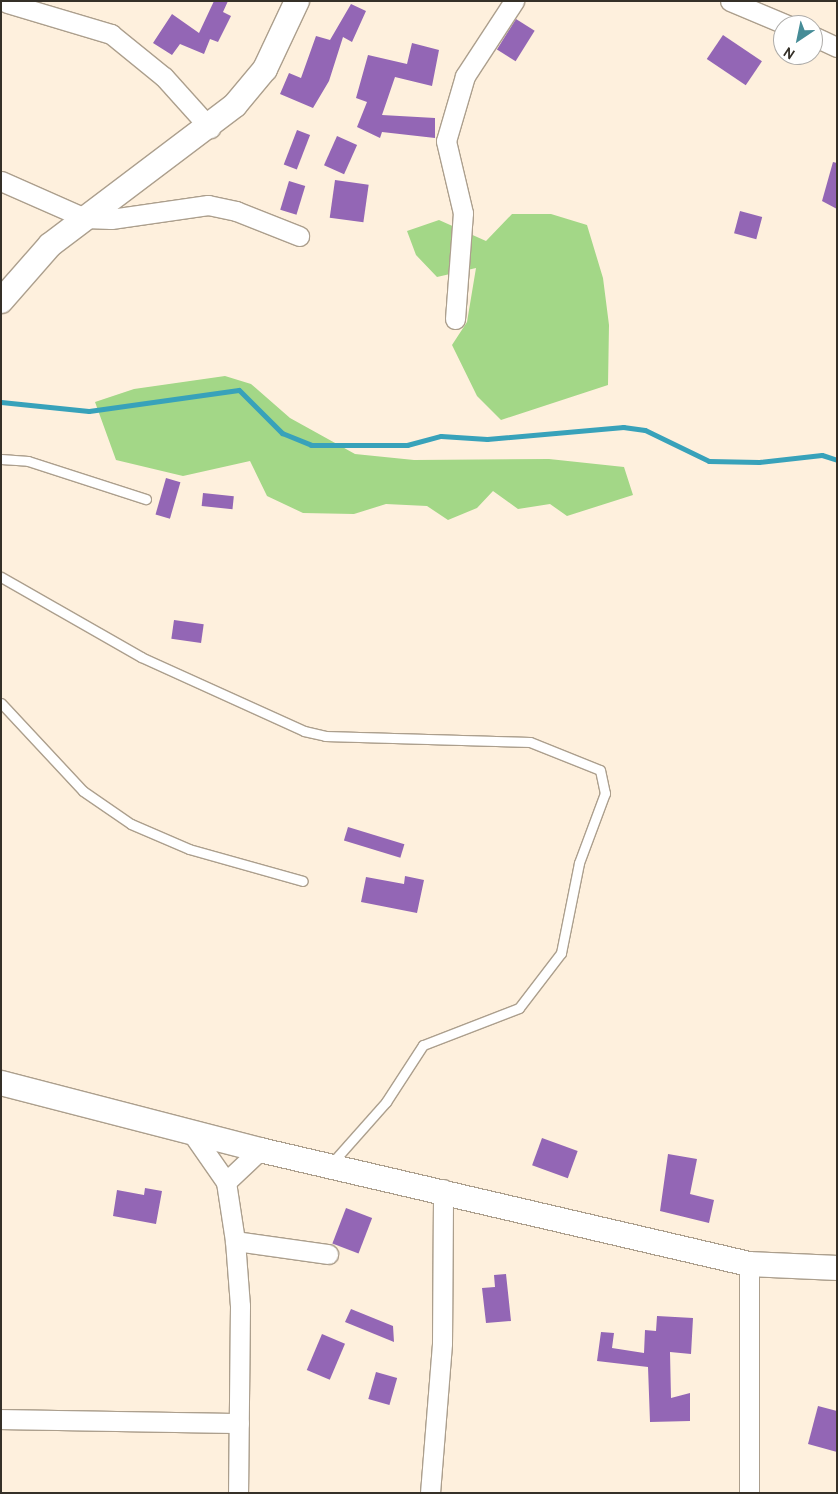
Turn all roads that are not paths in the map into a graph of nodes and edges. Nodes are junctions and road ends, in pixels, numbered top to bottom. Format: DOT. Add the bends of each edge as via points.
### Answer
graph roads {
  1 [pos="297,1"];
  2 [pos="514,1"];
  3 [pos="730,1"];
  4 [pos="5,6"];
  5 [pos="773,19"];
  6 [pos="823,41"];
  7 [pos="837,47"];
  8 [pos="210,128"];
  9 [pos="1,181"];
  10 [pos="85,218"];
  11 [pos="299,236"];
  12 [pos="1,301"];
  13 [pos="455,319"];
  14 [pos="1,459"];
  15 [pos="146,499"];
  16 [pos="1,577"];
  17 [pos="1,703"];
  18 [pos="303,881"];
  19 [pos="1,1083"];
  20 [pos="192,1133"];
  21 [pos="260,1150"];
  22 [pos="330,1165"];
  23 [pos="226,1182"];
  24 [pos="443,1190"];
  25 [pos="236,1241"];
  26 [pos="328,1254"];
  27 [pos="749,1264"];
  28 [pos="837,1268"];
  29 [pos="1,1419"];
  30 [pos="239,1423"];
  31 [pos="238,1493"];
  32 [pos="430,1493"];
  33 [pos="750,1493"];
  1 -- 8 [label="street" via="278,46 252,88"];
  2 -- 13 [label="street" via="466,76 446,141 463,213"];
  3 -- 5 [label="street"];
  4 -- 8 [label="street" via="111,34 164,77"];
  6 -- 7 [label="street"];
  8 -- 10 [label="street"];
  9 -- 10 [label="street"];
  10 -- 11 [label="street" via="111,219 208,205 236,211"];
  10 -- 12 [label="street" via="50,245"];
  14 -- 15 [label="lane" via="28,461"];
  16 -- 22 [label="lane" via="141,657 304,731 325,736 530,742 600,770 605,793 579,863 561,953 519,1008 423,1045 386,1102"];
  17 -- 18 [label="lane" via="83,791 130,824 189,848"];
  19 -- 20 [label="street"];
  20 -- 21 [label="street"];
  20 -- 23 [label="street"];
  21 -- 22 [label="street"];
  21 -- 23 [label="street"];
  22 -- 24 [label="street"];
  23 -- 25 [label="street"];
  24 -- 27 [label="street"];
  24 -- 32 [label="street" via="442,1343"];
  25 -- 26 [label="street"];
  25 -- 30 [label="street"];
  27 -- 28 [label="street"];
  27 -- 33 [label="street"];
  29 -- 30 [label="street"];
  30 -- 31 [label="street"];
}
